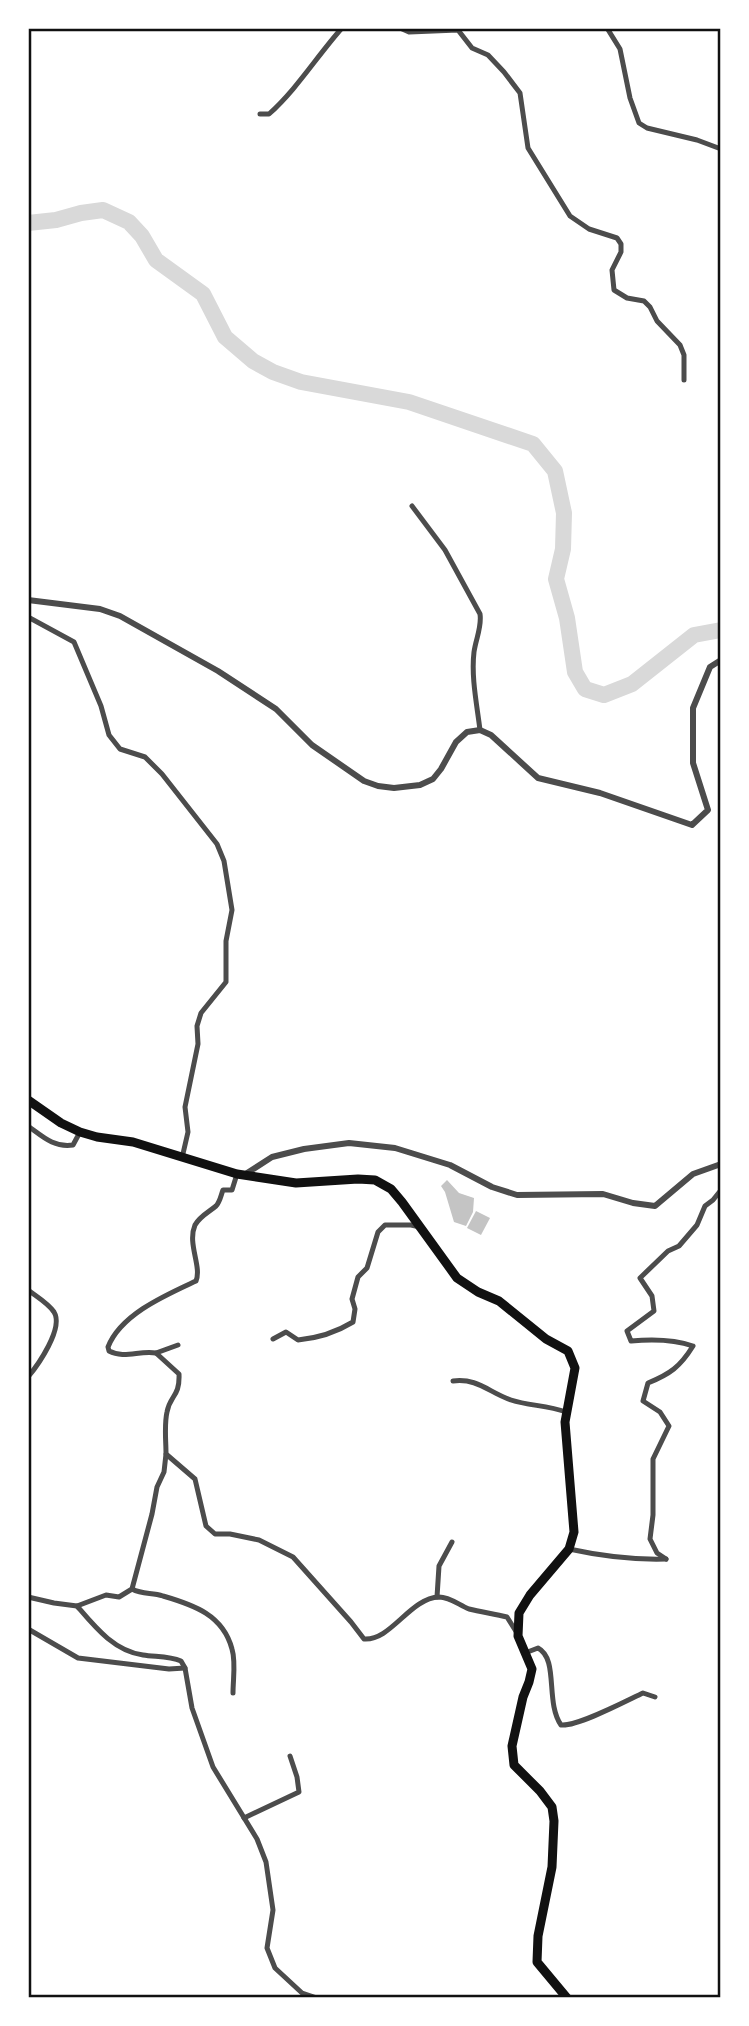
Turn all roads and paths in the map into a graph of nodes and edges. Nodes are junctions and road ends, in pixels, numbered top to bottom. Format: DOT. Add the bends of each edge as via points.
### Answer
graph roads {
  1 [pos="342,28"];
  2 [pos="400,28"];
  3 [pos="607,28"];
  4 [pos="260,114"];
  5 [pos="721,149"];
  6 [pos="684,380"];
  7 [pos="412,506"];
  8 [pos="28,600"];
  9 [pos="28,617"];
  10 [pos="721,660"];
  11 [pos="480,730"];
  12 [pos="28,1100"];
  13 [pos="28,1126"];
  14 [pos="80,1132"];
  15 [pos="182,1158"];
  16 [pos="721,1164"];
  17 [pos="241,1175"];
  18 [pos="721,1190"];
  19 [pos="420,1227"];
  20 [pos="28,1290"];
  21 [pos="273,1339"];
  22 [pos="178,1345"];
  23 [pos="156,1353"];
  24 [pos="28,1377"];
  25 [pos="453,1381"];
  26 [pos="566,1412"];
  27 [pos="166,1454"];
  28 [pos="452,1542"];
  29 [pos="569,1549"];
  30 [pos="132,1589"];
  31 [pos="28,1597"];
  32 [pos="438,1597"];
  33 [pos="77,1606"];
  34 [pos="28,1629"];
  35 [pos="518,1636"];
  36 [pos="525,1653"];
  37 [pos="185,1668"];
  38 [pos="233,1693"];
  39 [pos="655,1697"];
  40 [pos="290,1756"];
  41 [pos="244,1818"];
  42 [pos="317,1998"];
  43 [pos="567,1998"];
  1 -- 4 [label="street" via="286,99 269,114"];
  2 -- 6 [label="street" via="410,32 458,30 471,48 488,55 504,72 520,93 528,148 570,216 589,229 617,238 621,252 612,270 614,290 643,301 680,345"];
  3 -- 5 [label="street" via="620,49 639,123"];
  7 -- 11 [label="street" via="445,550 480,614 474,651"];
  8 -- 11 [label="street" via="100,608 120,615 218,670 276,709 312,745 378,786 420,785 433,779 456,742 467,732"];
  9 -- 15 [label="street" via="74,642 109,735 120,749 145,757 162,774 217,844 224,861 232,910 226,982 201,1013 197,1026"];
  10 -- 11 [label="street" via="710,667 693,708 693,763 709,810 692,825 600,793 538,778 491,734"];
  12 -- 14 [label="highway"];
  13 -- 14 [label="street" via="64,1146 73,1145"];
  14 -- 15 [label="highway"];
  15 -- 17 [label="highway"];
  16 -- 17 [label="street" via="692,1174 655,1206 603,1194 507,1193 450,1165 396,1148 349,1143 272,1157"];
  17 -- 19 [label="highway" via="296,1183 375,1180 391,1189"];
  17 -- 23 [label="street" via="195,1226 196,1281 140,1311 108,1347 114,1354"];
  18 -- 29 [label="street" via="679,1246 640,1278 652,1296 654,1311 627,1331 631,1341 656,1339 693,1346 669,1374 648,1383 643,1401 660,1412 669,1426 653,1459 650,1539 666,1559 633,1560"];
  19 -- 21 [label="street" via="385,1225 378,1232 368,1268 358,1276 353,1322 313,1339 298,1340 286,1332"];
  19 -- 26 [label="highway" via="457,1278 499,1301 568,1351 575,1368"];
  20 -- 24 [label="street" via="49,1306 57,1321 49,1346"];
  22 -- 23 [label="street"];
  23 -- 27 [label="street" via="179,1374 180,1387 166,1415"];
  25 -- 26 [label="street" via="468,1379 512,1400"];
  26 -- 29 [label="highway" via="574,1532"];
  27 -- 30 [label="street"];
  27 -- 32 [label="street" via="195,1479 206,1526 215,1534 259,1540 293,1557 364,1639 382,1633 420,1604"];
  28 -- 32 [label="street" via="439,1566"];
  29 -- 35 [label="highway" via="519,1613"];
  30 -- 33 [label="street" via="125,1595 106,1595"];
  30 -- 38 [label="street" via="195,1607 222,1625 233,1650"];
  31 -- 33 [label="street"];
  32 -- 35 [label="street" via="507,1617"];
  33 -- 37 [label="street" via="105,1638 139,1655 175,1658"];
  34 -- 37 [label="street" via="78,1658"];
  35 -- 36 [label="highway"];
  36 -- 39 [label="street" via="538,1648 549,1659 551,1693 561,1725 643,1693"];
  36 -- 43 [label="highway" via="532,1669 512,1746 514,1765 552,1807 554,1821 552,1867 537,1962"];
  37 -- 41 [label="street" via="192,1708 213,1767"];
  40 -- 41 [label="street" via="299,1792"];
  41 -- 42 [label="street" via="266,1862 273,1910 267,1948 275,1968 302,1993"];
}
